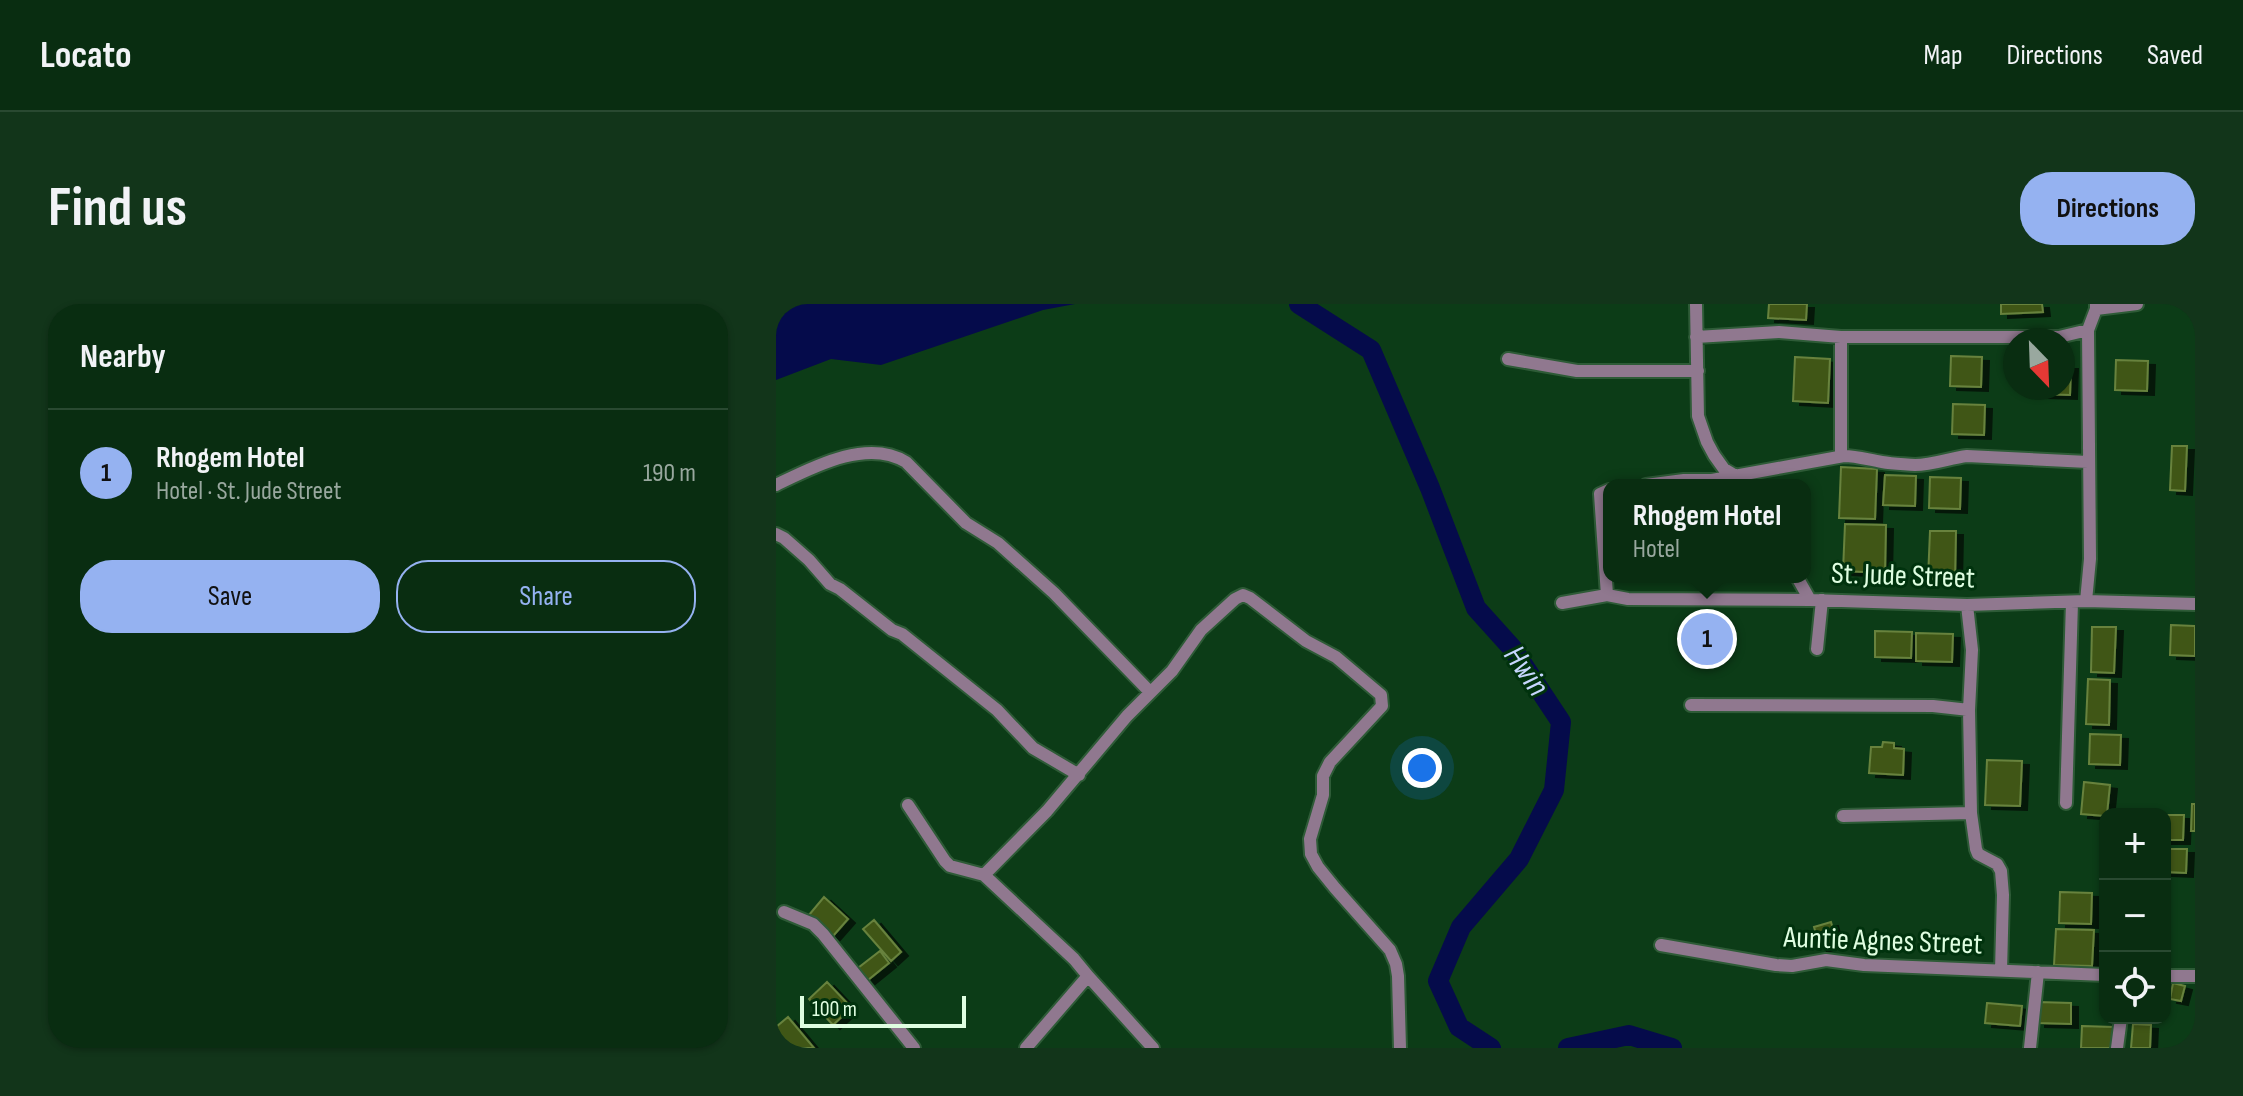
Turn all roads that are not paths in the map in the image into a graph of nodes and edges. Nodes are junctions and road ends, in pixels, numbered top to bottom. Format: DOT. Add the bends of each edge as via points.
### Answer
graph roads {
  1 [pos="1696,304"];
  2 [pos="2137,304"];
  3 [pos="2096,307"];
  4 [pos="2088,330"];
  5 [pos="1696,337"];
  6 [pos="1841,337"];
  7 [pos="1508,359"];
  8 [pos="1698,371"];
  9 [pos="1841,456"];
  10 [pos="2088,462"];
  11 [pos="1736,479"];
  12 [pos="1741,479"];
  13 [pos="776,485"];
  14 [pos="1603,493"];
  15 [pos="776,534"];
  16 [pos="1603,537"];
  17 [pos="1606,583"];
  18 [pos="1802,583"];
  19 [pos="1607,595"];
  20 [pos="1816,600"];
  21 [pos="2079,601"];
  22 [pos="1562,603"];
  23 [pos="2195,604"];
  24 [pos="1967,605"];
  25 [pos="1817,649"];
  26 [pos="1150,692"];
  27 [pos="1691,705"];
  28 [pos="1969,710"];
  29 [pos="1079,775"];
  30 [pos="2066,803"];
  31 [pos="908,805"];
  32 [pos="1971,813"];
  33 [pos="1843,816"];
  34 [pos="984,875"];
  35 [pos="784,912"];
  36 [pos="1661,945"];
  37 [pos="2001,971"];
  38 [pos="2038,972"];
  39 [pos="2099,975"];
  40 [pos="1088,976"];
  41 [pos="2171,976"];
  42 [pos="2195,976"];
  43 [pos="2120,1024"];
  44 [pos="914,1048"];
  45 [pos="1026,1048"];
  46 [pos="1153,1048"];
  47 [pos="1400,1048"];
  48 [pos="2030,1048"];
  49 [pos="2117,1048"];
  1 -- 5 [label="street"];
  2 -- 3 [label="street"];
  3 -- 4 [label="street"];
  4 -- 6 [label="street" via="2059,337"];
  4 -- 10 [label="street"];
  5 -- 6 [label="street" via="1779,332"];
  5 -- 8 [label="street"];
  6 -- 9 [label="street"];
  7 -- 8 [label="street" via="1577,371"];
  8 -- 11 [label="street" via="1701,429 1714,455"];
  9 -- 10 [label="street" via="1912,465 1967,456"];
  9 -- 12 [label="street"];
  10 -- 21 [label="street" via="2090,559"];
  13 -- 26 [label="street" via="867,453 906,462 966,523 998,543 1054,593"];
  14 -- 16 [label="street"];
  15 -- 29 [label="street" via="830,584 970,686 1033,748"];
  17 -- 19 [label="street"];
  18 -- 20 [label="street"];
  19 -- 20 [label="street, St. Jude Street"];
  19 -- 22 [label="street, St. Jude Street"];
  20 -- 24 [label="street, St. Jude Street"];
  20 -- 25 [label="street"];
  21 -- 23 [label="street, St. Jude Street"];
  21 -- 24 [label="street, St. Jude Street"];
  21 -- 30 [label="street"];
  24 -- 28 [label="street" via="1972,650"];
  26 -- 29 [label="street"];
  26 -- 47 [label="street" via="1201,630 1243,595 1336,657 1381,695 1382,706 1323,776 1310,839 1318,867 1390,950 1396,964"];
  27 -- 28 [label="street"];
  28 -- 32 [label="street"];
  29 -- 34 [label="street"];
  31 -- 34 [label="street" via="950,866"];
  32 -- 33 [label="street"];
  32 -- 37 [label="street" via="1978,854 2001,871"];
  34 -- 40 [label="street"];
  35 -- 44 [label="street" via="823,934"];
  36 -- 37 [label="street, Auntie Agnes Street" via="1776,965 1826,960"];
  37 -- 38 [label="street, Auntie Agnes Street"];
  38 -- 39 [label="street, Auntie Agnes Street"];
  38 -- 48 [label="street"];
  40 -- 45 [label="street"];
  40 -- 46 [label="street"];
  41 -- 42 [label="street"];
  43 -- 49 [label="street"];
}
